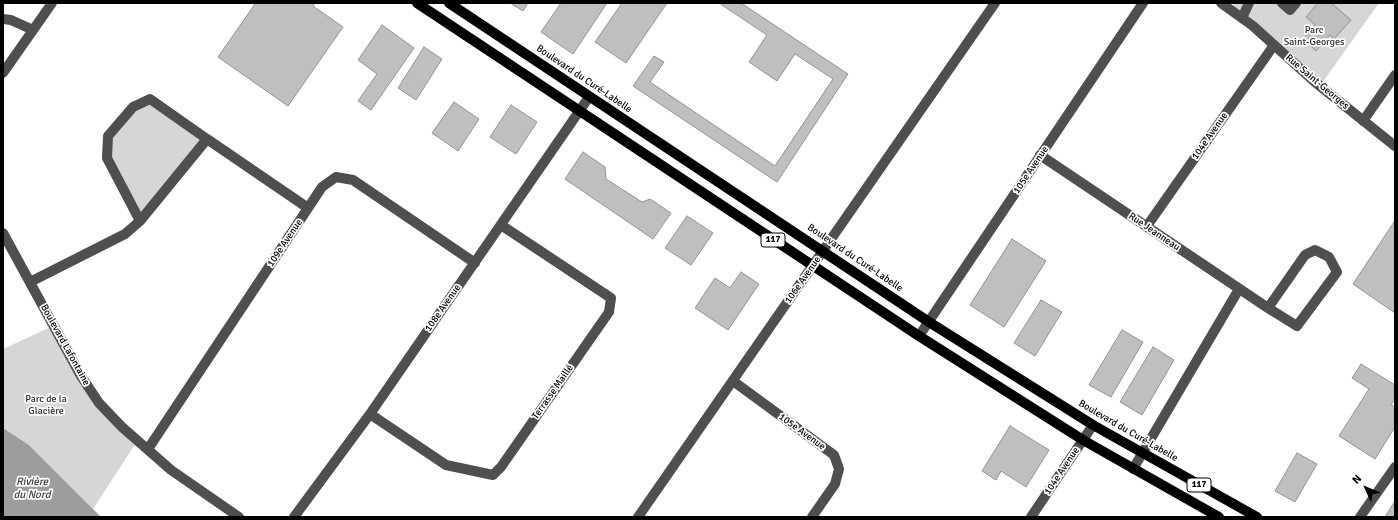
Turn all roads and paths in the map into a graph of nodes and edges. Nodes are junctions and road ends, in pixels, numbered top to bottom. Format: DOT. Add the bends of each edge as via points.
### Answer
graph roads {
  1 [pos="52,3"];
  2 [pos="417,3"];
  3 [pos="449,3"];
  4 [pos="995,3"];
  5 [pos="1143,3"];
  6 [pos="1221,3"];
  7 [pos="1249,3"];
  8 [pos="1282,3"];
  9 [pos="1296,3"];
  10 [pos="1242,18"];
  11 [pos="3,19"];
  12 [pos="33,30"];
  13 [pos="1274,45"];
  14 [pos="3,73"];
  15 [pos="1395,75"];
  16 [pos="589,97"];
  17 [pos="580,111"];
  18 [pos="1363,121"];
  19 [pos="207,139"];
  20 [pos="1395,146"];
  21 [pos="1040,155"];
  22 [pos="308,208"];
  23 [pos="140,221"];
  24 [pos="501,225"];
  25 [pos="1147,226"];
  26 [pos="3,233"];
  27 [pos="823,251"];
  28 [pos="475,263"];
  29 [pos="812,266"];
  30 [pos="30,282"];
  31 [pos="1239,288"];
  32 [pos="1268,308"];
  33 [pos="929,322"];
  34 [pos="919,336"];
  35 [pos="733,381"];
  36 [pos="370,414"];
  37 [pos="1093,425"];
  38 [pos="1083,440"];
  39 [pos="148,449"];
  40 [pos="1142,454"];
  41 [pos="1395,467"];
  42 [pos="1133,469"];
  43 [pos="239,517"];
  44 [pos="294,517"];
  45 [pos="638,517"];
  46 [pos="812,517"];
  47 [pos="1031,517"];
  48 [pos="1219,517"];
  49 [pos="1257,517"];
  50 [pos="1360,517"];
  1 -- 12 [label="street"];
  2 -- 17 [label="main road, 117"];
  3 -- 16 [label="main road, Boulevard du Curé-Labelle / 117"];
  4 -- 27 [label="street, 106e Avenue"];
  5 -- 21 [label="street, 105e Avenue"];
  6 -- 10 [label="street, Rue Saint-Georges"];
  7 -- 10 [label="street"];
  8 -- 9 [label="street" via="1290,10"];
  10 -- 13 [label="street, Rue Saint-Georges"];
  11 -- 12 [label="street" via="12,20"];
  12 -- 14 [label="street"];
  13 -- 18 [label="street, Rue Saint-Georges" via="1314,82"];
  13 -- 25 [label="street, 104e Avenue"];
  15 -- 18 [label="street"];
  16 -- 17 [label="street, 108e Avenue"];
  16 -- 27 [label="main road, Boulevard du Curé-Labelle / 117"];
  17 -- 24 [label="street, 108e Avenue"];
  17 -- 29 [label="main road, 117"];
  18 -- 20 [label="street, Rue Saint-Georges"];
  19 -- 22 [label="street"];
  19 -- 23 [label="street"];
  19 -- 23 [label="street" via="150,99 132,107 108,136 107,158"];
  21 -- 25 [label="street, Rue Jeanneau"];
  21 -- 33 [label="street, 105e Avenue"];
  22 -- 28 [label="street, 109e Avenue" via="322,187 336,177 353,180"];
  22 -- 39 [label="street, 109e Avenue"];
  23 -- 30 [label="street" via="125,234"];
  24 -- 28 [label="street, 108e Avenue"];
  24 -- 36 [label="street, Terrasse Maillé" via="610,298 609,312 493,475 446,465"];
  25 -- 31 [label="street, Rue Jeanneau"];
  26 -- 30 [label="street, Boulevard Lafontaine"];
  27 -- 29 [label="street, 106e Avenue"];
  27 -- 33 [label="main road, Boulevard du Curé-Labelle / 117"];
  28 -- 36 [label="street, 108e Avenue"];
  29 -- 34 [label="main road, 117"];
  29 -- 35 [label="street, 106e Avenue"];
  30 -- 39 [label="street, Boulevard Lafontaine" via="84,382 99,403"];
  31 -- 32 [label="street, Rue Jeanneau"];
  31 -- 40 [label="street"];
  32 -- 32 [label="street, Rue Jeanneau" via="1297,326 1336,272 1329,257 1315,250 1305,255"];
  33 -- 34 [label="street, 105e Avenue"];
  33 -- 37 [label="main road, Boulevard du Curé-Labelle / 117"];
  34 -- 38 [label="main road, 117"];
  35 -- 45 [label="street, 106e Avenue"];
  35 -- 46 [label="street, 105e Avenue" via="834,455 839,469 835,484"];
  36 -- 44 [label="street, 108e Avenue"];
  37 -- 38 [label="street, 104e Avenue"];
  37 -- 40 [label="main road, Boulevard du Curé-Labelle / 117"];
  38 -- 42 [label="main road, 117"];
  38 -- 47 [label="street, 104e Avenue"];
  39 -- 43 [label="street, Boulevard Lafontaine" via="171,470"];
  40 -- 42 [label="street"];
  40 -- 49 [label="main road, Boulevard du Curé-Labelle / 117"];
  41 -- 50 [label="street"];
  42 -- 48 [label="main road, 117"];
}
